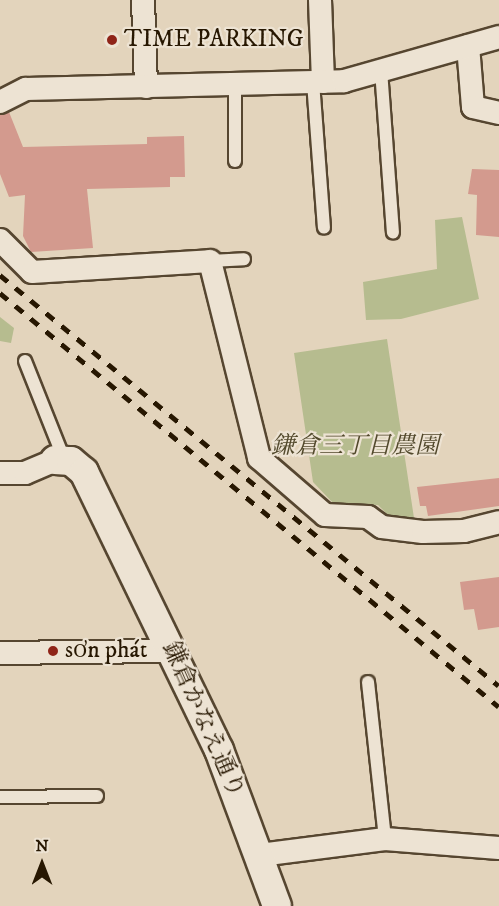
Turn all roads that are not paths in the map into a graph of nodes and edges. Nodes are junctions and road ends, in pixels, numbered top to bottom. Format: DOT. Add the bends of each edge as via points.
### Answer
graph roads {
  1 [pos="143,0"];
  2 [pos="320,0"];
  3 [pos="499,37"];
  4 [pos="468,46"];
  5 [pos="381,70"];
  6 [pos="318,82"];
  7 [pos="235,86"];
  8 [pos="146,87"];
  9 [pos="0,102"];
  10 [pos="499,113"];
  11 [pos="235,161"];
  12 [pos="324,228"];
  13 [pos="393,232"];
  14 [pos="0,240"];
  15 [pos="244,259"];
  16 [pos="210,261"];
  17 [pos="25,361"];
  18 [pos="59,460"];
  19 [pos="0,473"];
  20 [pos="499,522"];
  21 [pos="174,651"];
  22 [pos="0,653"];
  23 [pos="368,682"];
  24 [pos="97,796"];
  25 [pos="0,797"];
  26 [pos="385,839"];
  27 [pos="499,848"];
  28 [pos="260,855"];
  29 [pos="278,906"];
  1 -- 8 [label="street"];
  2 -- 6 [label="street"];
  3 -- 4 [label="street"];
  4 -- 5 [label="street"];
  4 -- 10 [label="street" via="473,107"];
  5 -- 6 [label="street"];
  5 -- 13 [label="lane"];
  6 -- 7 [label="street"];
  6 -- 12 [label="lane"];
  7 -- 8 [label="street"];
  7 -- 11 [label="lane"];
  8 -- 9 [label="street" via="26,89"];
  14 -- 16 [label="street" via="32,272"];
  15 -- 16 [label="lane"];
  16 -- 20 [label="street" via="259,458 325,515 368,517 382,527 423,532 464,531"];
  17 -- 18 [label="lane"];
  18 -- 19 [label="street" via="25,473"];
  18 -- 21 [label="street, 鎌倉かなえ通り" via="84,472"];
  21 -- 22 [label="street"];
  21 -- 28 [label="street, 鎌倉かなえ通り"];
  23 -- 26 [label="lane"];
  24 -- 25 [label="lane"];
  26 -- 27 [label="street"];
  26 -- 28 [label="street"];
  28 -- 29 [label="street, 鎌倉かなえ通り"];
}
